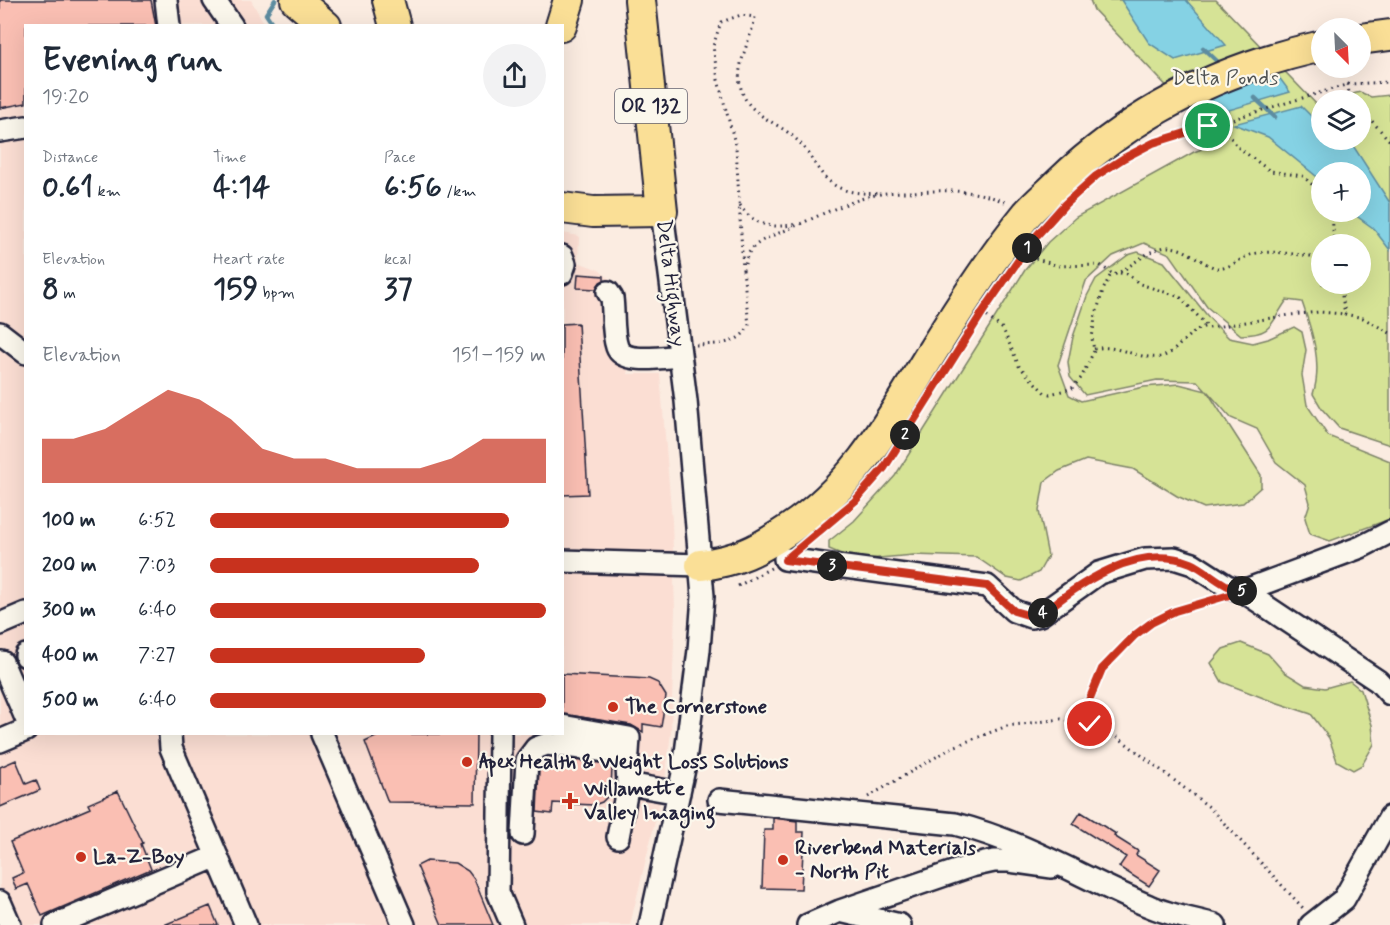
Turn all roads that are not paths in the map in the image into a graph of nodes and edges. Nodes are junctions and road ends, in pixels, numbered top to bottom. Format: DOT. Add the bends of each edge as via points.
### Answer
graph roads {
  1 [pos="214,0"];
  2 [pos="388,0"];
  3 [pos="569,0"];
  4 [pos="640,0"];
  5 [pos="167,1"];
  6 [pos="169,24"];
  7 [pos="231,24"];
  8 [pos="394,24"];
  9 [pos="562,24"];
  10 [pos="1390,35"];
  11 [pos="1371,38"];
  12 [pos="1311,48"];
  13 [pos="24,127"];
  14 [pos="0,131"];
  15 [pos="564,208"];
  16 [pos="662,211"];
  17 [pos="608,292"];
  18 [pos="679,351"];
  19 [pos="1390,532"];
  20 [pos="785,560"];
  21 [pos="564,561"];
  22 [pos="701,566"];
  23 [pos="1243,591"];
  24 [pos="24,614"];
  25 [pos="0,624"];
  26 [pos="0,663"];
  27 [pos="1390,694"];
  28 [pos="24,713"];
  29 [pos="564,726"];
  30 [pos="24,731"];
  31 [pos="170,735"];
  32 [pos="322,735"];
  33 [pos="500,735"];
  34 [pos="0,741"];
  35 [pos="627,776"];
  36 [pos="679,793"];
  37 [pos="719,800"];
  38 [pos="1390,817"];
  39 [pos="523,834"];
  40 [pos="618,837"];
  41 [pos="217,856"];
  42 [pos="1073,870"];
  43 [pos="0,902"];
  44 [pos="1152,907"];
  45 [pos="840,911"];
  46 [pos="1313,923"];
  47 [pos="10,925"];
  48 [pos="55,925"];
  49 [pos="246,925"];
  50 [pos="404,925"];
  51 [pos="512,925"];
  52 [pos="650,925"];
  53 [pos="808,925"];
  54 [pos="900,925"];
  55 [pos="1172,925"];
  56 [pos="1215,925"];
  1 -- 7 [label="street"];
  2 -- 8 [label="highway"];
  3 -- 9 [label="highway"];
  4 -- 16 [label="highway, Delta Highway / OR 132"];
  5 -- 6 [label="street"];
  10 -- 11 [label="highway"];
  12 -- 22 [label="highway" via="1236,70 1182,94 1126,126 1096,150 1028,213 958,310 870,452 848,480 799,523 751,554"];
  13 -- 14 [label="street"];
  15 -- 16 [label="highway"];
  16 -- 18 [label="street, Delta Highway / OR 132"];
  17 -- 18 [label="street" via="612,298 616,346 622,354 637,359"];
  18 -- 22 [label="street, Delta Highway / OR 132"];
  19 -- 23 [label="street" via="1352,551"];
  20 -- 23 [label="street" via="987,586 1014,611 1031,616 1040,615 1099,573 1144,559 1174,558 1193,564 1227,586"];
  21 -- 22 [label="street"];
  22 -- 36 [label="street, Delta Highway" via="703,596 693,712"];
  23 -- 27 [label="street" via="1378,681"];
  24 -- 25 [label="street"];
  26 -- 28 [label="street"];
  29 -- 35 [label="street" via="629,738"];
  30 -- 34 [label="street"];
  31 -- 41 [label="street" via="171,748"];
  32 -- 50 [label="street"];
  33 -- 51 [label="street" via="498,892"];
  35 -- 36 [label="street"];
  35 -- 39 [label="street" via="616,752 547,744 536,748 527,760"];
  35 -- 40 [label="street"];
  36 -- 52 [label="street, Delta Highway"];
  37 -- 42 [label="street" via="955,824"];
  38 -- 46 [label="street" via="1344,899"];
  41 -- 48 [label="street"];
  41 -- 49 [label="street"];
  42 -- 44 [label="street"];
  42 -- 45 [label="street" via="994,861"];
  43 -- 47 [label="street"];
  44 -- 55 [label="street"];
  44 -- 56 [label="street"];
  45 -- 53 [label="street"];
  45 -- 54 [label="street"];
}
